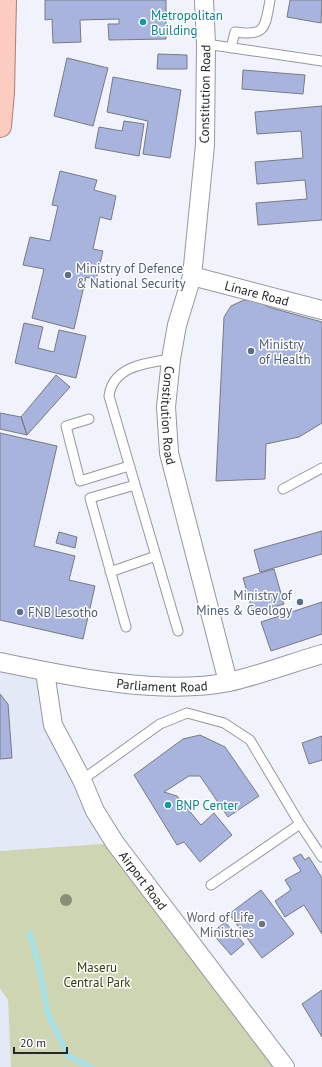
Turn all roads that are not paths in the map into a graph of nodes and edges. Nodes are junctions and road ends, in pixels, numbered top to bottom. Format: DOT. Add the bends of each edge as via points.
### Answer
graph roads {
  1 [pos="5,0"];
  2 [pos="204,0"];
  3 [pos="270,0"];
  4 [pos="206,44"];
  5 [pos="231,48"];
  6 [pos="322,61"];
  7 [pos="2,91"];
  8 [pos="0,126"];
  9 [pos="192,276"];
  10 [pos="322,310"];
  11 [pos="171,358"];
  12 [pos="89,419"];
  13 [pos="130,466"];
  14 [pos="322,468"];
  15 [pos="135,485"];
  16 [pos="283,488"];
  17 [pos="156,556"];
  18 [pos="110,572"];
  19 [pos="126,627"];
  20 [pos="178,630"];
  21 [pos="322,654"];
  22 [pos="0,662"];
  23 [pos="45,672"];
  24 [pos="228,682"];
  25 [pos="82,780"];
  26 [pos="300,824"];
  27 [pos="322,857"];
  28 [pos="211,885"];
  29 [pos="285,1067"];
  1 -- 7 [label="main road"];
  2 -- 4 [label="street, Constitution Road"];
  3 -- 5 [label="lane" via="265,27 261,30 235,32"];
  4 -- 5 [label="lane"];
  4 -- 9 [label="street, Constitution Road" via="205,145"];
  5 -- 6 [label="lane"];
  7 -- 8 [label="main road"];
  9 -- 10 [label="street, Linare Road"];
  9 -- 11 [label="street, Constitution Road" via="177,325"];
  11 -- 13 [label="lane" via="127,370 116,376 111,385 110,401"];
  11 -- 24 [label="street, Constitution Road" via="166,407 169,453"];
  12 -- 13 [label="lane" via="66,426 80,480"];
  13 -- 15 [label="lane"];
  14 -- 16 [label="lane"];
  15 -- 17 [label="lane"];
  15 -- 18 [label="lane" via="90,498"];
  17 -- 18 [label="lane"];
  17 -- 20 [label="lane"];
  18 -- 19 [label="lane"];
  21 -- 24 [label="street, Parliament Road"];
  22 -- 23 [label="street, Parliament Road"];
  23 -- 24 [label="street, Parliament Road" via="143,686 187,686"];
  23 -- 25 [label="street, Airport Road" via="53,725"];
  25 -- 26 [label="lane" via="160,724 187,713 224,723 250,740"];
  25 -- 29 [label="street, Airport Road" via="95,812 115,843"];
  26 -- 27 [label="lane"];
  26 -- 28 [label="lane"];
}
